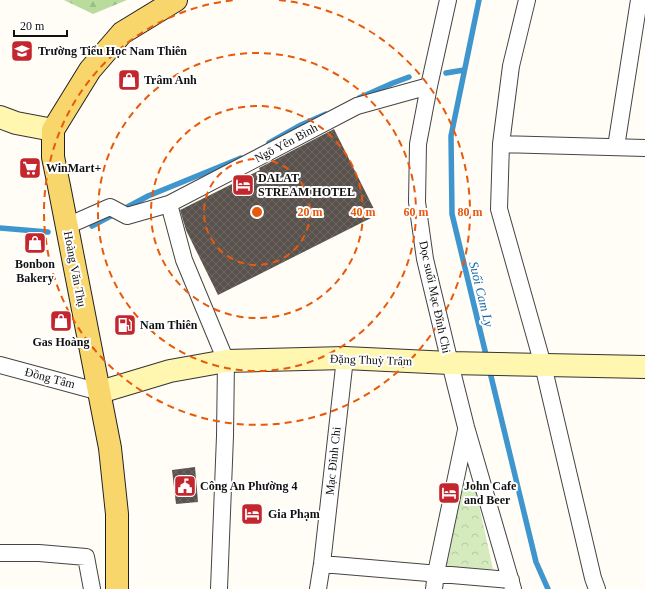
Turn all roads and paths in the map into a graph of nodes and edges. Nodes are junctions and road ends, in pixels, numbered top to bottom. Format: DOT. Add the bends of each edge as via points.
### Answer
graph roads {
  1 [pos="176,0"];
  2 [pos="448,0"];
  3 [pos="527,0"];
  4 [pos="639,0"];
  5 [pos="429,86"];
  6 [pos="5,121"];
  7 [pos="53,130"];
  8 [pos="501,144"];
  9 [pos="616,147"];
  10 [pos="645,148"];
  11 [pos="169,204"];
  12 [pos="67,226"];
  13 [pos="345,358"];
  14 [pos="226,361"];
  15 [pos="450,363"];
  16 [pos="0,365"];
  17 [pos="543,365"];
  18 [pos="645,367"];
  19 [pos="100,392"];
  20 [pos="466,427"];
  21 [pos="0,553"];
  22 [pos="322,564"];
  23 [pos="436,573"];
  24 [pos="512,584"];
  25 [pos="92,589"];
  26 [pos="117,589"];
  27 [pos="219,589"];
  28 [pos="318,589"];
  29 [pos="434,589"];
  30 [pos="597,589"];
  1 -- 7 [label="main road" via="122,33 90,70"];
  2 -- 5 [label="street, Dọc suối Mạc Đĩnh Chi"];
  3 -- 8 [label="street" via="511,66"];
  4 -- 9 [label="street"];
  5 -- 11 [label="street, Ngõ Yên Bình" via="357,106"];
  5 -- 15 [label="street, Dọc suối Mạc Đĩnh Chi" via="418,144 417,202 426,259"];
  6 -- 7 [label="street"];
  7 -- 12 [label="main road, Hoàng Văn Thụ" via="53,157"];
  8 -- 9 [label="street"];
  8 -- 17 [label="street" via="499,209"];
  9 -- 10 [label="street"];
  11 -- 12 [label="street, Ngõ Yên Bình" via="127,216 110,207"];
  11 -- 14 [label="street" via="184,260"];
  12 -- 19 [label="main road, Hoàng Văn Thụ"];
  13 -- 14 [label="street, Đặng Thuỳ Trâm"];
  13 -- 15 [label="street, Đặng Thuỳ Trâm"];
  13 -- 22 [label="street, Mạc Đĩnh Chi"];
  14 -- 19 [label="street, Đặng Thuỳ Trâm" via="170,372"];
  14 -- 27 [label="street"];
  15 -- 17 [label="street, Đặng Thuỳ Trâm"];
  15 -- 20 [label="street, Dọc suối Mạc Đĩnh Chi"];
  16 -- 19 [label="street, Đồng Tâm"];
  17 -- 18 [label="street, Đặng Thuỳ Trâm"];
  17 -- 30 [label="street"];
  19 -- 26 [label="main road, Hoàng Văn Thụ" via="110,448 117,514"];
  20 -- 23 [label="street"];
  20 -- 24 [label="street, Dọc suối Mạc Đĩnh Chi"];
  21 -- 25 [label="street" via="86,557"];
  22 -- 23 [label="street"];
  22 -- 28 [label="street, Mạc Đĩnh Chi"];
  23 -- 24 [label="street"];
  23 -- 29 [label="street"];
}
